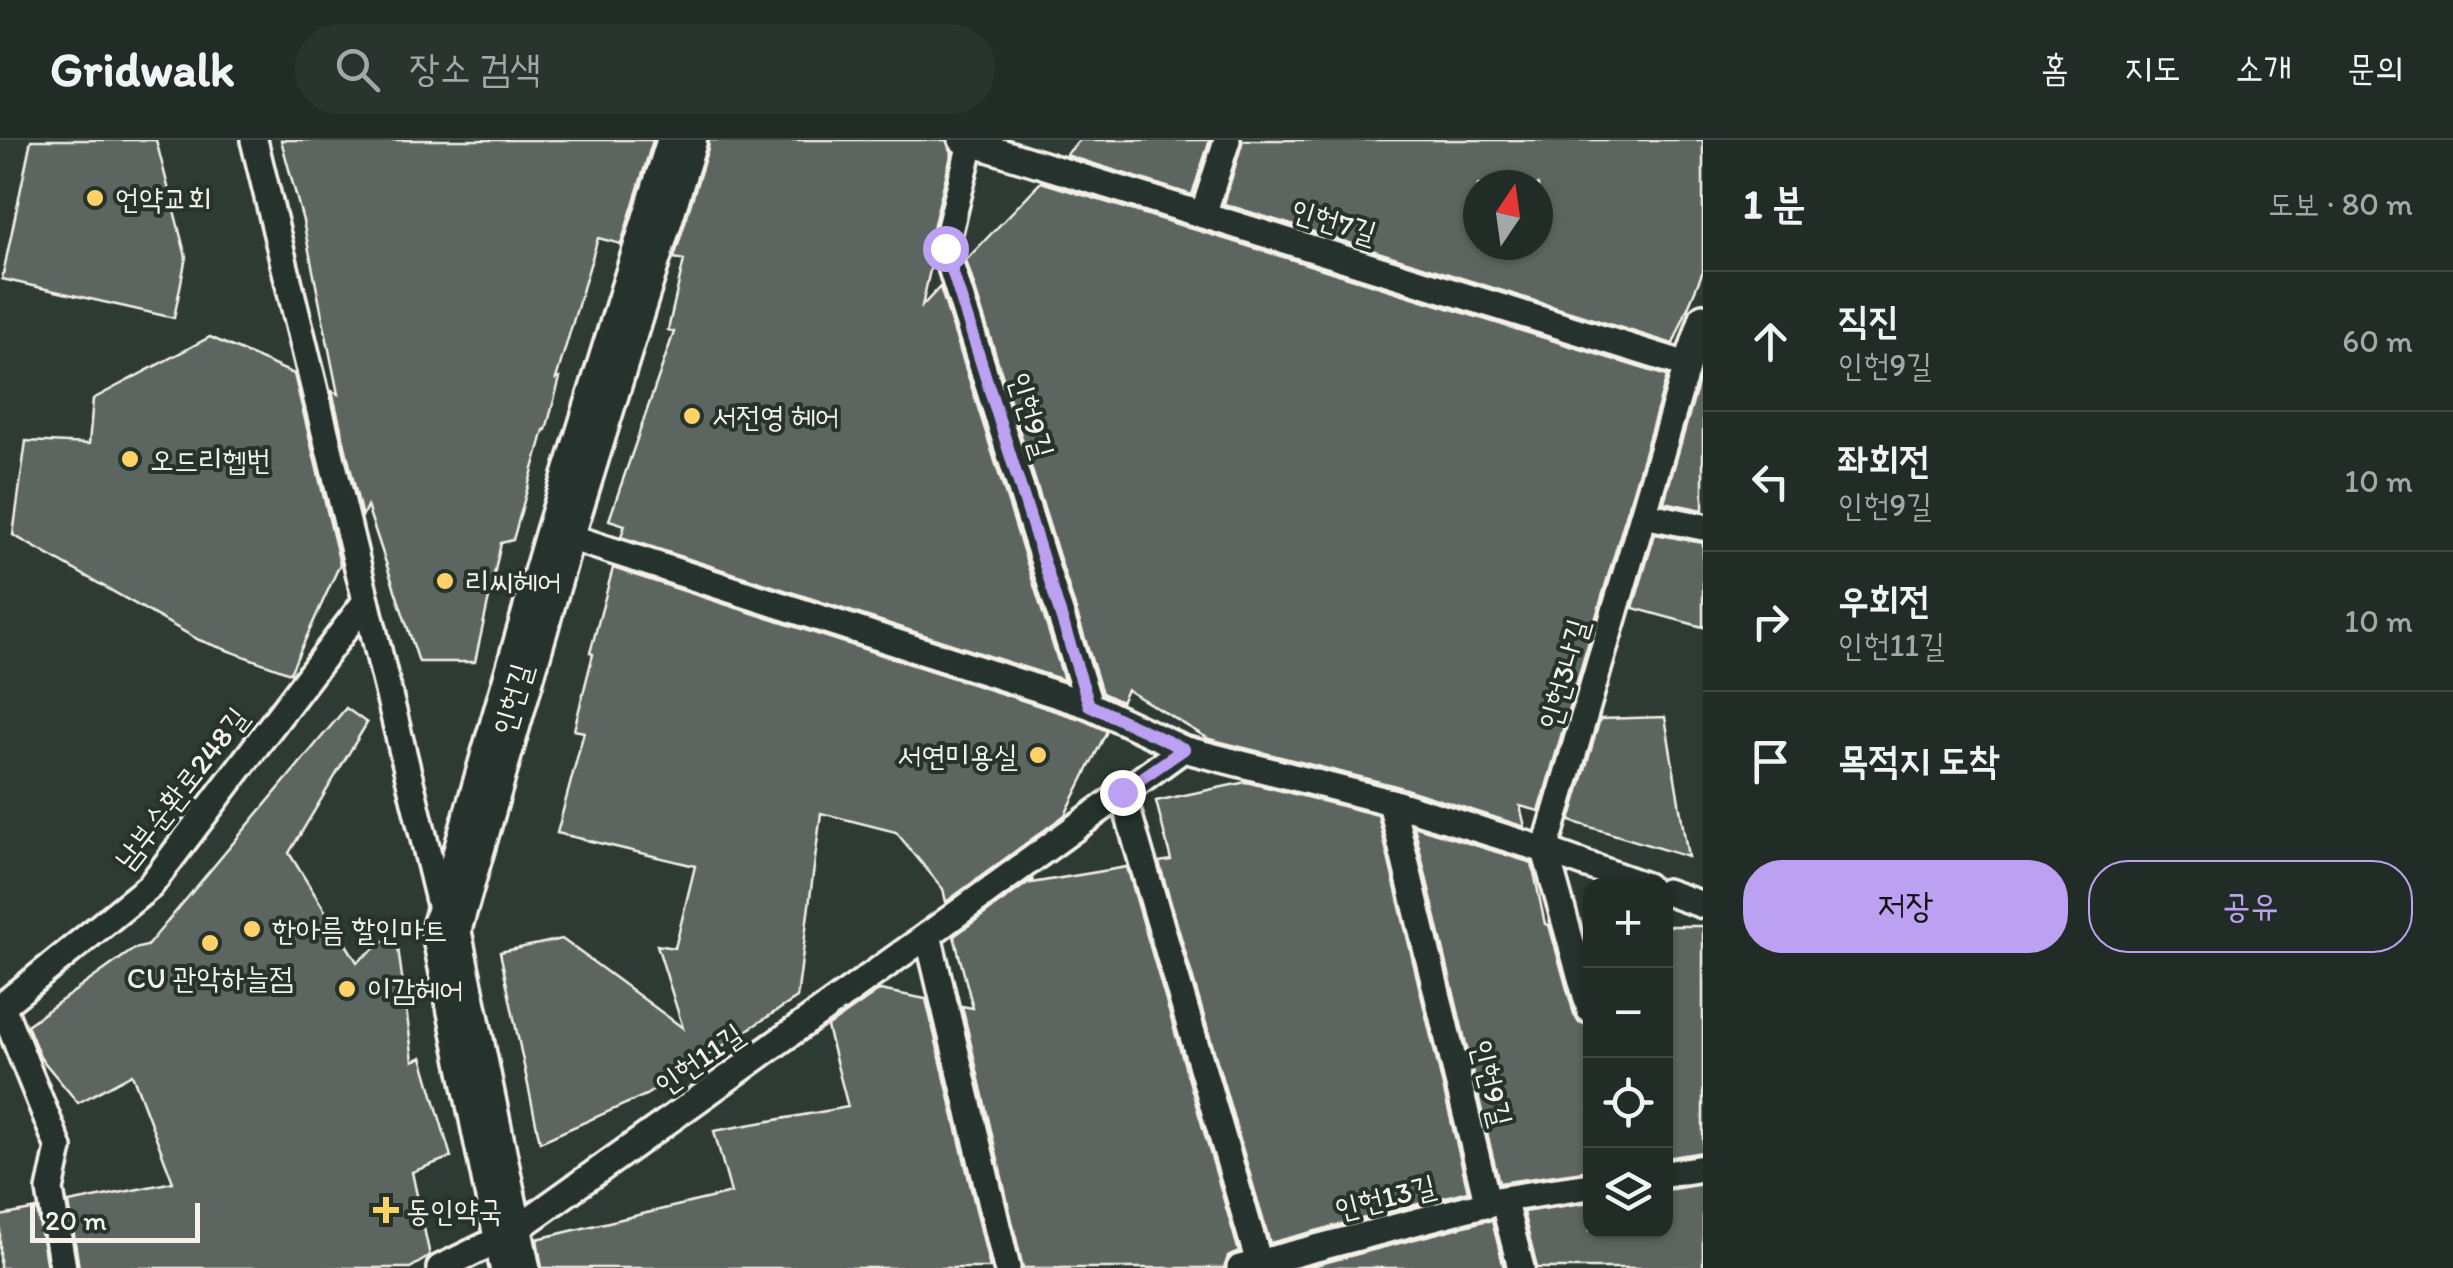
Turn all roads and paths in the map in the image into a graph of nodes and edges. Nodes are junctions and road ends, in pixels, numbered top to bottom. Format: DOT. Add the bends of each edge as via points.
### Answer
graph roads {
  1 [pos="254,140"];
  2 [pos="682,140"];
  3 [pos="1227,140"];
  4 [pos="967,141"];
  5 [pos="1204,215"];
  6 [pos="1703,317"];
  7 [pos="1687,364"];
  8 [pos="1644,516"];
  9 [pos="1703,527"];
  10 [pos="560,534"];
  11 [pos="366,601"];
  12 [pos="1089,705"];
  13 [pos="1184,749"];
  14 [pos="1122,792"];
  15 [pos="1391,802"];
  16 [pos="1545,850"];
  17 [pos="1624,878"];
  18 [pos="1673,894"];
  19 [pos="1703,905"];
  20 [pos="446,930"];
  21 [pos="928,935"];
  22 [pos="1583,985"];
  23 [pos="1703,1168"];
  24 [pos="1673,1173"];
  25 [pos="1583,1187"];
  26 [pos="1495,1202"];
  27 [pos="512,1251"];
  28 [pos="1267,1264"];
  29 [pos="63,1268"];
  30 [pos="440,1268"];
  31 [pos="1007,1268"];
  32 [pos="1521,1268"];
  1 -- 11 [label="lane"];
  2 -- 10 [label="street, 인헌길"];
  3 -- 5 [label="lane"];
  4 -- 5 [label="lane, 인헌7길"];
  4 -- 12 [label="lane, 인헌9길" via="945,248"];
  5 -- 7 [label="lane, 인헌7길"];
  6 -- 7 [label="lane, 인헌3나길"];
  7 -- 8 [label="lane, 인헌3나길"];
  8 -- 9 [label="lane"];
  8 -- 16 [label="lane, 인헌3나길"];
  10 -- 12 [label="lane"];
  10 -- 20 [label="street, 인헌길"];
  11 -- 20 [label="lane"];
  11 -- 29 [label="lane, 남부순환로248길" via="150,886 2,1006 59,1148 50,1190"];
  12 -- 13 [label="lane"];
  13 -- 14 [label="lane, 인헌11길"];
  13 -- 15 [label="lane"];
  14 -- 21 [label="lane, 인헌11길"];
  14 -- 28 [label="lane"];
  15 -- 16 [label="lane"];
  15 -- 26 [label="lane, 인헌9길"];
  16 -- 17 [label="lane"];
  16 -- 22 [label="lane"];
  18 -- 19 [label="lane"];
  20 -- 27 [label="street, 인헌길"];
  21 -- 27 [label="lane, 인헌11길"];
  21 -- 31 [label="lane"];
  23 -- 24 [label="lane"];
  25 -- 26 [label="lane, 인헌13길"];
  26 -- 28 [label="lane, 인헌13길"];
  26 -- 32 [label="lane"];
  27 -- 30 [label="lane, 인헌11길"];
}
